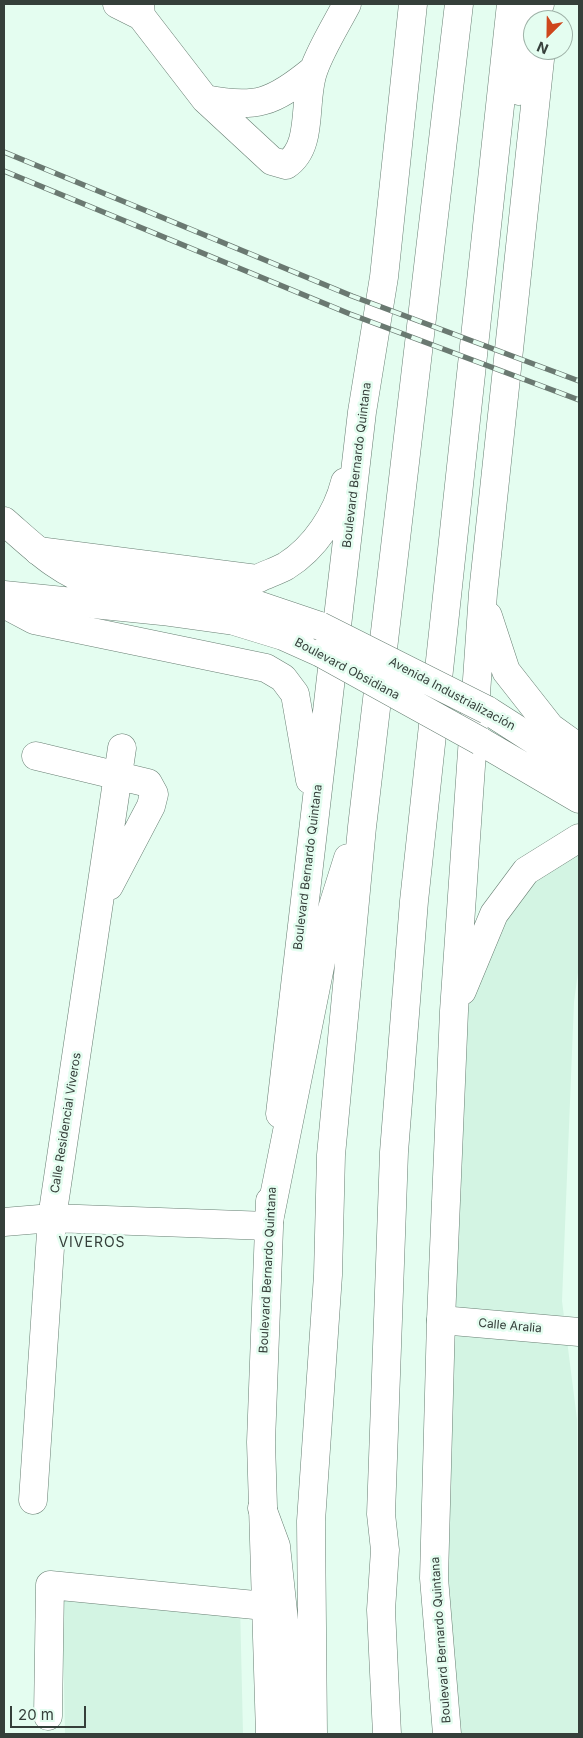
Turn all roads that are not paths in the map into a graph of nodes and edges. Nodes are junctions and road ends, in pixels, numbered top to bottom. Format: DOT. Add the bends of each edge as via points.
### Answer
graph roads {
  1 [pos="117,4"];
  2 [pos="347,4"];
  3 [pos="413,4"];
  4 [pos="459,4"];
  5 [pos="512,4"];
  6 [pos="540,4"];
  7 [pos="141,10"];
  8 [pos="539,60"];
  9 [pos="313,70"];
  10 [pos="205,99"];
  11 [pos="490,204"];
  12 [pos="362,412"];
  13 [pos="4,521"];
  14 [pos="38,551"];
  15 [pos="483,592"];
  16 [pos="4,595"];
  17 [pos="4,604"];
  18 [pos="320,626"];
  19 [pos="122,748"];
  20 [pos="579,748"];
  21 [pos="36,756"];
  22 [pos="579,769"];
  23 [pos="118,776"];
  24 [pos="579,799"];
  25 [pos="315,808"];
  26 [pos="362,827"];
  27 [pos="579,838"];
  28 [pos="100,903"];
  29 [pos="454,1010"];
  30 [pos="52,1218"];
  31 [pos="4,1222"];
  32 [pos="268,1226"];
  33 [pos="441,1320"];
  34 [pos="579,1332"];
  35 [pos="33,1500"];
  36 [pos="262,1508"];
  37 [pos="265,1606"];
  38 [pos="48,1716"];
  39 [pos="270,1734"];
  40 [pos="299,1734"];
  41 [pos="312,1734"];
  42 [pos="387,1734"];
  43 [pos="447,1734"];
  1 -- 7 [label="main road"];
  2 -- 9 [label="main road"];
  3 -- 12 [label="main road, Boulevard Bernardo Quintana" via="384,277"];
  4 -- 26 [label="main road"];
  5 -- 11 [label="main road"];
  6 -- 11 [label="main road" via="530,26 508,157"];
  7 -- 10 [label="main road"];
  8 -- 15 [label="main road, Boulevard Bernardo Quintana"];
  9 -- 10 [label="main road" via="290,89 265,102 234,105"];
  9 -- 10 [label="main road" via="301,145 296,158 286,165 272,161"];
  11 -- 42 [label="main road" via="415,891 394,1152 381,1514 385,1550 380,1610"];
  12 -- 14 [label="main road" via="344,485 331,516 313,543 286,565 258,578"];
  12 -- 25 [label="main road, Boulevard Bernardo Quintana"];
  13 -- 14 [label="main road, Boulevard Obsidiana"];
  14 -- 18 [label="main road, Boulevard Obsidiana" via="77,578 98,585 240,599"];
  15 -- 20 [label="main road" via="506,672 550,727"];
  15 -- 29 [label="main road, Boulevard Bernardo Quintana"];
  16 -- 24 [label="main road, Boulevard Obsidiana, bridge" via="234,621 283,636 321,653"];
  17 -- 25 [label="main road" via="34,620 266,668 283,678 295,694"];
  18 -- 22 [label="main road, Avenida Industrialización, bridge" via="487,710"];
  19 -- 23 [label="main road, Calle Residencial Viveros"];
  21 -- 23 [label="main road"];
  23 -- 28 [label="main road, Calle Residencial Viveros"];
  23 -- 28 [label="main road" via="148,784 154,794 151,806"];
  25 -- 32 [label="main road, Boulevard Bernardo Quintana"];
  26 -- 32 [label="main road" via="343,868 331,912"];
  26 -- 41 [label="main road" via="331,1155 328,1276 311,1521"];
  27 -- 29 [label="main road" via="526,871 494,914"];
  28 -- 30 [label="main road, Calle Residencial Viveros"];
  29 -- 33 [label="main road, Boulevard Bernardo Quintana"];
  30 -- 31 [label="main road"];
  30 -- 32 [label="main road"];
  30 -- 35 [label="main road, Calle Residencial Viveros"];
  32 -- 36 [label="main road, Boulevard Bernardo Quintana"];
  33 -- 34 [label="main road, Calle Aralia"];
  33 -- 43 [label="main road, Boulevard Bernardo Quintana" via="434,1578"];
  36 -- 37 [label="main road, Boulevard Bernardo Quintana"];
  36 -- 40 [label="main road" via="276,1546 295,1724"];
  37 -- 38 [label="main road" via="50,1585"];
  37 -- 39 [label="main road, Boulevard Bernardo Quintana"];
}
